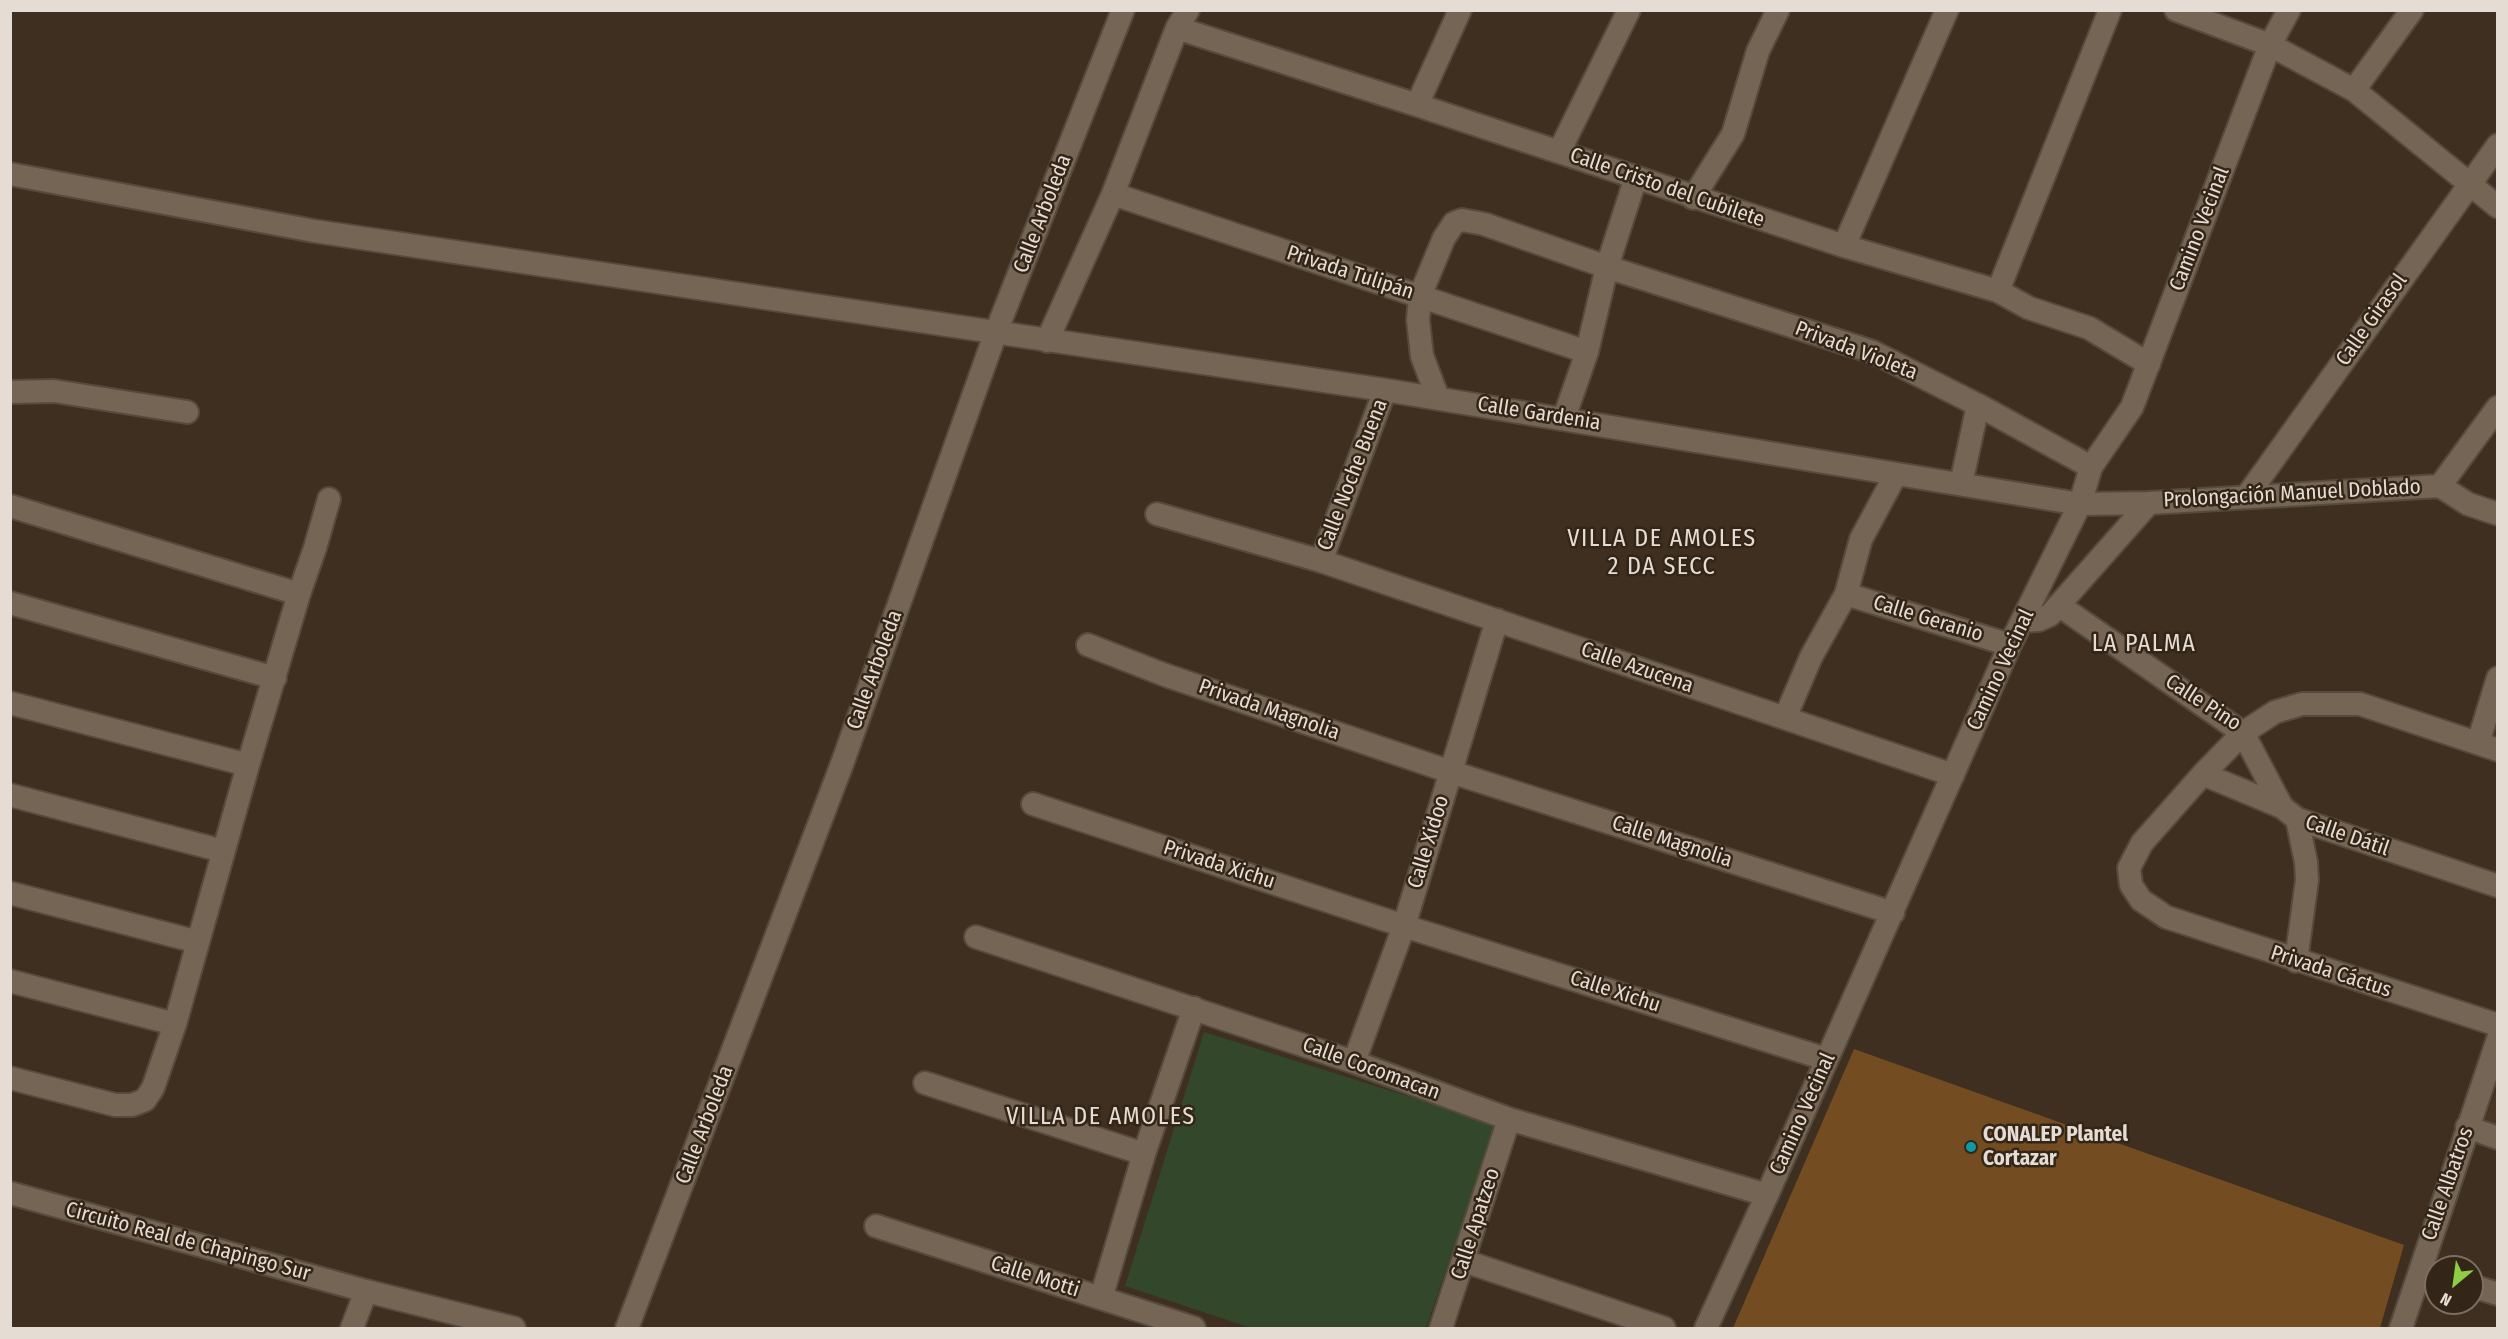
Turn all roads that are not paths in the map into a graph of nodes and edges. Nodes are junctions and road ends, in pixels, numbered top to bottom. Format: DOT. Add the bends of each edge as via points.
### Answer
graph roads {
  1 [pos="1123,10"];
  2 [pos="1460,10"];
  3 [pos="1629,10"];
  4 [pos="1778,10"];
  5 [pos="1947,10"];
  6 [pos="2110,10"];
  7 [pos="2176,10"];
  8 [pos="2289,10"];
  9 [pos="2412,10"];
  10 [pos="1182,19"];
  11 [pos="2270,45"];
  12 [pos="2354,90"];
  13 [pos="1417,105"];
  14 [pos="2498,145"];
  15 [pos="1559,152"];
  16 [pos="10,174"];
  17 [pos="1636,177"];
  18 [pos="2470,183"];
  19 [pos="1113,194"];
  20 [pos="1693,198"];
  21 [pos="2498,207"];
  22 [pos="1844,246"];
  23 [pos="1607,267"];
  24 [pos="1998,291"];
  25 [pos="1420,296"];
  26 [pos="996,332"];
  27 [pos="1047,341"];
  28 [pos="1587,352"];
  29 [pos="2149,364"];
  30 [pos="1385,390"];
  31 [pos="10,392"];
  32 [pos="1438,398"];
  33 [pos="1978,405"];
  34 [pos="2498,407"];
  35 [pos="187,412"];
  36 [pos="1564,418"];
  37 [pos="2091,467"];
  38 [pos="1896,474"];
  39 [pos="1961,484"];
  40 [pos="2440,486"];
  41 [pos="2247,496"];
  42 [pos="329,499"];
  43 [pos="2149,502"];
  44 [pos="2080,504"];
  45 [pos="10,506"];
  46 [pos="1157,514"];
  47 [pos="2498,514"];
  48 [pos="1321,561"];
  49 [pos="299,594"];
  50 [pos="1846,594"];
  51 [pos="10,603"];
  52 [pos="2060,606"];
  53 [pos="1497,620"];
  54 [pos="2022,621"];
  55 [pos="1088,645"];
  56 [pos="2010,645"];
  57 [pos="275,678"];
  58 [pos="2498,678"];
  59 [pos="10,702"];
  60 [pos="1785,718"];
  61 [pos="2243,733"];
  62 [pos="2488,747"];
  63 [pos="248,765"];
  64 [pos="1451,772"];
  65 [pos="2203,774"];
  66 [pos="1953,775"];
  67 [pos="10,795"];
  68 [pos="1033,804"];
  69 [pos="2290,813"];
  70 [pos="223,850"];
  71 [pos="2498,886"];
  72 [pos="10,894"];
  73 [pos="1893,913"];
  74 [pos="1404,926"];
  75 [pos="976,937"];
  76 [pos="198,942"];
  77 [pos="2296,961"];
  78 [pos="10,981"];
  79 [pos="1194,1008"];
  80 [pos="175,1024"];
  81 [pos="2498,1024"];
  82 [pos="2498,1039"];
  83 [pos="1826,1059"];
  84 [pos="1354,1062"];
  85 [pos="10,1078"];
  86 [pos="925,1083"];
  87 [pos="1509,1119"];
  88 [pos="2467,1127"];
  89 [pos="2498,1138"];
  90 [pos="1144,1154"];
  91 [pos="10,1193"];
  92 [pos="1767,1195"];
  93 [pos="876,1226"];
  94 [pos="2433,1255"];
  95 [pos="1464,1261"];
  96 [pos="2424,1280"];
  97 [pos="366,1291"];
  98 [pos="1101,1299"];
  99 [pos="352,1329"];
  100 [pos="514,1329"];
  101 [pos="627,1329"];
  102 [pos="1194,1329"];
  103 [pos="1441,1329"];
  104 [pos="1664,1329"];
  105 [pos="1706,1329"];
  106 [pos="2401,1329"];
  1 -- 26 [label="street, Calle Arboleda"];
  2 -- 13 [label="street"];
  3 -- 15 [label="street"];
  4 -- 20 [label="street" via="1758,51 1733,134"];
  5 -- 22 [label="street"];
  6 -- 24 [label="street"];
  7 -- 11 [label="street"];
  8 -- 11 [label="street, Camino Vecinal"];
  9 -- 12 [label="street"];
  10 -- 13 [label="street, Calle Cristo del Cubilete"];
  10 -- 19 [label="street"];
  11 -- 12 [label="street"];
  11 -- 29 [label="street, Camino Vecinal"];
  12 -- 18 [label="street"];
  13 -- 15 [label="street, Calle Cristo del Cubilete"];
  14 -- 18 [label="street, Calle Girasol"];
  15 -- 17 [label="street, Calle Cristo del Cubilete"];
  16 -- 26 [label="street, Calle Gardenia" via="314,231"];
  17 -- 20 [label="street, Calle Cristo del Cubilete"];
  17 -- 23 [label="street"];
  18 -- 21 [label="street"];
  18 -- 41 [label="street, Calle Girasol"];
  19 -- 25 [label="street, Privada Tulipán"];
  19 -- 27 [label="street"];
  20 -- 22 [label="street, Calle Cristo del Cubilete"];
  22 -- 24 [label="street, Calle Cristo del Cubilete"];
  23 -- 25 [label="street, Privada Violeta" via="1462,220 1454,223 1436,254"];
  23 -- 28 [label="street"];
  23 -- 33 [label="street, Privada Violeta" via="1873,352"];
  24 -- 29 [label="street, Calle Cristo del Cubilete" via="2029,308 2088,328"];
  25 -- 28 [label="street, Privada Tulipán"];
  25 -- 32 [label="street" via="1422,356"];
  26 -- 27 [label="street, Calle Gardenia"];
  26 -- 101 [label="street, Calle Arboleda" via="842,764"];
  27 -- 30 [label="street, Calle Gardenia"];
  28 -- 36 [label="street"];
  29 -- 37 [label="street, Camino Vecinal" via="2132,407"];
  30 -- 32 [label="street, Calle Gardenia"];
  30 -- 48 [label="street, Calle Noche Buena"];
  31 -- 35 [label="street" via="54,391"];
  32 -- 36 [label="street, Calle Gardenia"];
  33 -- 37 [label="street, Privada Violeta"];
  33 -- 39 [label="street"];
  34 -- 40 [label="street"];
  36 -- 38 [label="street, Calle Gardenia"];
  37 -- 44 [label="street, Camino Vecinal"];
  38 -- 39 [label="street, Calle Gardenia"];
  38 -- 50 [label="street" via="1861,539"];
  39 -- 44 [label="street, Calle Gardenia"];
  40 -- 41 [label="street, Prolongación Manuel Doblado"];
  40 -- 47 [label="street, Prolongación Manuel Doblado" via="2469,504"];
  41 -- 43 [label="street, Prolongación Manuel Doblado"];
  42 -- 49 [label="street"];
  43 -- 44 [label="street, Prolongación Manuel Doblado"];
  43 -- 52 [label="street"];
  44 -- 54 [label="street, Camino Vecinal"];
  45 -- 49 [label="street"];
  46 -- 48 [label="street, Calle Azucena"];
  48 -- 53 [label="street, Calle Azucena"];
  49 -- 57 [label="street"];
  50 -- 56 [label="street, Calle Geranio"];
  50 -- 60 [label="street" via="1811,657"];
  51 -- 57 [label="street"];
  52 -- 54 [label="street" via="2039,620"];
  52 -- 61 [label="street, Calle Pino"];
  53 -- 60 [label="street, Calle Azucena"];
  53 -- 64 [label="street, Calle Xidoo"];
  54 -- 56 [label="street, Camino Vecinal"];
  55 -- 64 [label="street, Privada Magnolia"];
  56 -- 66 [label="street, Camino Vecinal"];
  57 -- 63 [label="street"];
  58 -- 62 [label="street"];
  59 -- 63 [label="street"];
  60 -- 66 [label="street, Calle Azucena"];
  61 -- 62 [label="street, Calle Pino" via="2274,712 2302,704 2360,704"];
  61 -- 65 [label="street, Privada Cáctus"];
  61 -- 69 [label="street"];
  63 -- 70 [label="street"];
  64 -- 73 [label="street, Calle Magnolia"];
  64 -- 74 [label="street, Calle Xidoo"];
  65 -- 69 [label="street, Calle Dátil"];
  65 -- 77 [label="street, Privada Cáctus" via="2142,843 2129,868 2131,885 2141,900 2166,917"];
  66 -- 73 [label="street, Camino Vecinal"];
  67 -- 70 [label="street"];
  68 -- 74 [label="street, Privada Xichu"];
  69 -- 71 [label="street, Calle Dátil"];
  69 -- 77 [label="street" via="2306,862 2307,880"];
  70 -- 76 [label="street"];
  72 -- 76 [label="street"];
  73 -- 83 [label="street, Camino Vecinal"];
  74 -- 83 [label="street, Calle Xichu"];
  74 -- 84 [label="street, Calle Xidoo"];
  75 -- 79 [label="street, Calle Cocomacan"];
  76 -- 80 [label="street"];
  77 -- 81 [label="street, Privada Cáctus"];
  78 -- 80 [label="street"];
  79 -- 84 [label="street, Calle Cocomacan"];
  79 -- 90 [label="street"];
  80 -- 85 [label="street" via="153,1088 145,1100 132,1105 115,1105"];
  82 -- 88 [label="street, Calle Albatros"];
  83 -- 92 [label="street, Camino Vecinal"];
  84 -- 87 [label="street, Calle Cocomacan"];
  86 -- 90 [label="street"];
  87 -- 92 [label="street, Calle Cocomacan"];
  87 -- 95 [label="street, Calle Apatzeo"];
  88 -- 89 [label="street"];
  88 -- 94 [label="street, Calle Albatros"];
  90 -- 98 [label="street"];
  91 -- 97 [label="street, Circuito Real de Chapingo Sur"];
  92 -- 105 [label="street, Camino Vecinal"];
  93 -- 98 [label="street, Calle Motti"];
  95 -- 103 [label="street, Calle Apatzeo"];
  95 -- 104 [label="street"];
  96 -- 106 [label="street, Calle Albatros"];
  97 -- 99 [label="street"];
  97 -- 100 [label="street, Circuito Real de Chapingo Sur"];
  98 -- 102 [label="street, Calle Motti"];
}
